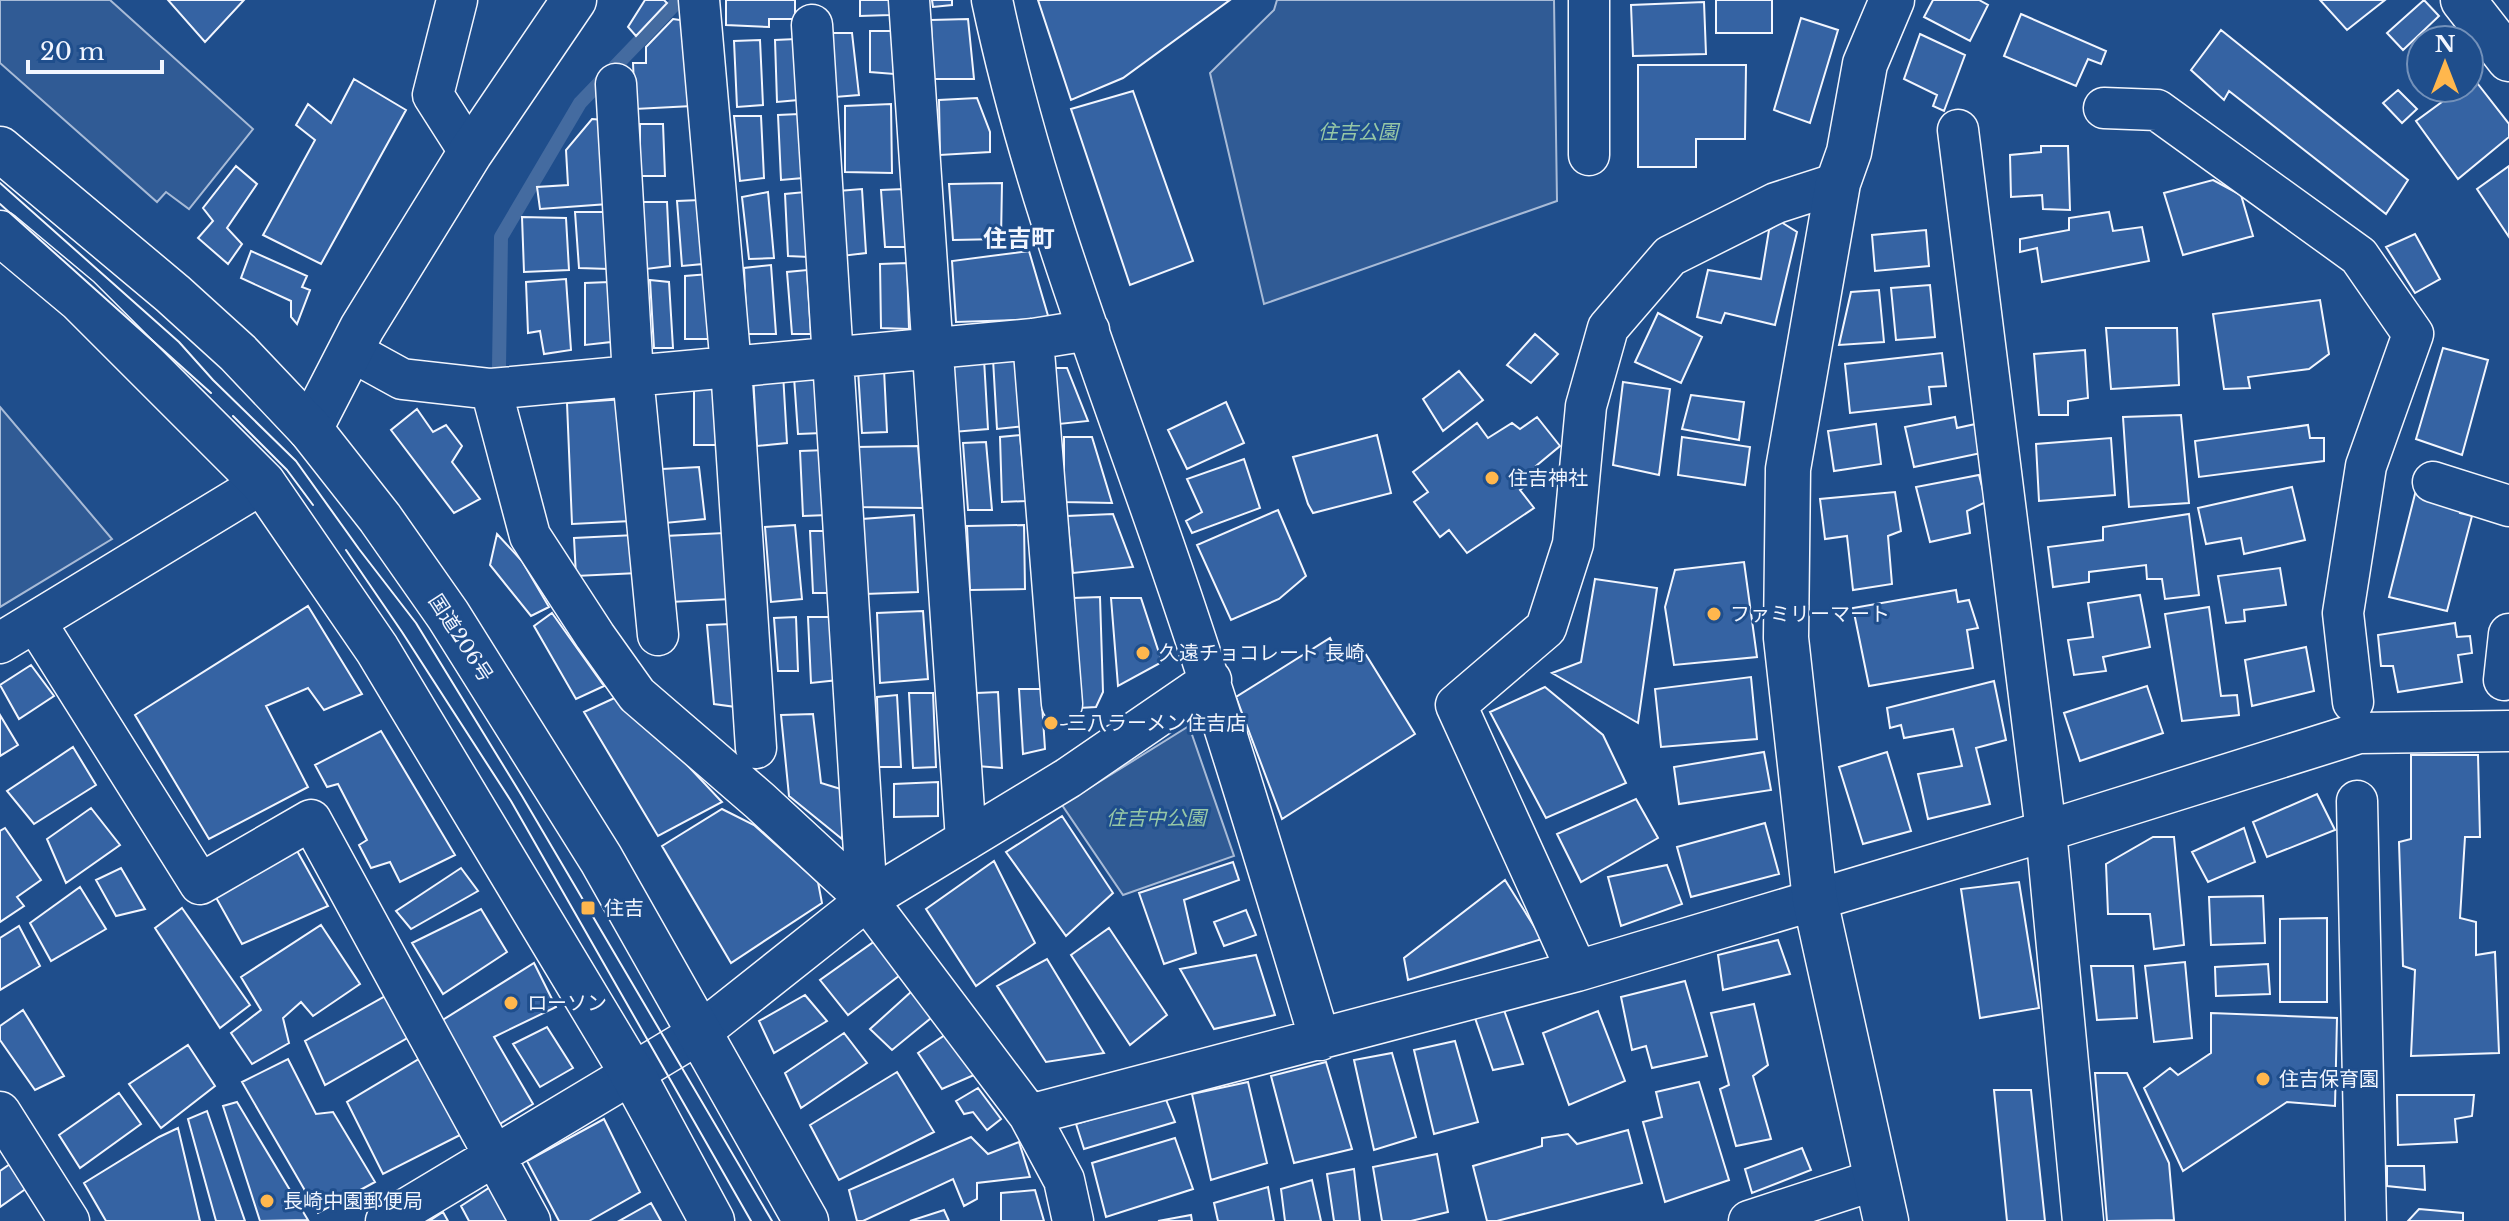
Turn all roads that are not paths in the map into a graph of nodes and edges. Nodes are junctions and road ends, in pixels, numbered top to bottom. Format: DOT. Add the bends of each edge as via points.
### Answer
graph roads {
  1 [pos="457,0"];
  2 [pos="574,0"];
  3 [pos="699,0"];
  4 [pos="909,0"];
  5 [pos="992,0"];
  6 [pos="1589,0"];
  7 [pos="1892,0"];
  8 [pos="2471,3"];
  9 [pos="812,25"];
  10 [pos="2509,59"];
  11 [pos="616,84"];
  12 [pos="2104,108"];
  13 [pos="1958,130"];
  14 [pos="0,149"];
  15 [pos="470,153"];
  16 [pos="1589,155"];
  17 [pos="1838,183"];
  18 [pos="0,233"];
  19 [pos="1089,330"];
  20 [pos="1033,339"];
  21 [pos="933,348"];
  22 [pos="351,351"];
  23 [pos="833,357"];
  24 [pos="731,367"];
  25 [pos="633,376"];
  26 [pos="491,389"];
  27 [pos="310,429"];
  28 [pos="2433,482"];
  29 [pos="263,483"];
  30 [pos="2509,506"];
  31 [pos="36,623"];
  32 [pos="2509,634"];
  33 [pos="658,635"];
  34 [pos="0,643"];
  35 [pos="1211,680"];
  36 [pos="2504,680"];
  37 [pos="2353,702"];
  38 [pos="1062,704"];
  39 [pos="2509,731"];
  40 [pos="756,748"];
  41 [pos="2357,801"];
  42 [pos="2046,831"];
  43 [pos="966,840"];
  44 [pos="867,900"];
  45 [pos="1815,900"];
  46 [pos="1577,971"];
  47 [pos="698,1034"];
  48 [pos="1320,1040"];
  49 [pos="632,1073"];
  50 [pos="0,1112"];
  51 [pos="1029,1115"];
  52 [pos="496,1157"];
  53 [pos="1878,1179"];
  54 [pos="69,1221"];
  55 [pos="386,1221"];
  56 [pos="530,1221"];
  57 [pos="712,1221"];
  58 [pos="806,1221"];
  59 [pos="1073,1221"];
  60 [pos="1749,1221"];
  61 [pos="1886,1221"];
  62 [pos="2083,1221"];
  63 [pos="2366,1221"];
  1 -- 15 [label="street" via="433,95"];
  2 -- 15 [label="main road"];
  3 -- 24 [label="street"];
  4 -- 21 [label="street"];
  5 -- 19 [label="street" via="1048,212"];
  6 -- 16 [label="street"];
  7 -- 17 [label="main road" via="1865,64"];
  8 -- 10 [label="main road"];
  9 -- 23 [label="street"];
  11 -- 25 [label="street"];
  12 -- 37 [label="street" via="2157,110 2359,256 2413,334 2366,466 2343,613"];
  13 -- 42 [label="street"];
  14 -- 27 [label="main road, 国道206号" via="173,294"];
  15 -- 22 [label="main road"];
  17 -- 45 [label="main road" via="1788,469 1786,638"];
  17 -- 46 [label="street" via="1776,203 1670,256 1608,328 1586,406 1573,544 1546,628 1456,705"];
  18 -- 29 [label="main road" via="79,299"];
  19 -- 20 [label="street"];
  19 -- 35 [label="street"];
  20 -- 21 [label="street"];
  20 -- 38 [label="street"];
  21 -- 23 [label="street"];
  21 -- 43 [label="street"];
  22 -- 26 [label="street" via="402,379"];
  22 -- 27 [label="main road"];
  23 -- 24 [label="street"];
  23 -- 44 [label="street"];
  24 -- 25 [label="street"];
  24 -- 40 [label="street"];
  25 -- 26 [label="street"];
  25 -- 33 [label="street"];
  26 -- 44 [label="street" via="530,536 637,695"];
  27 -- 47 [label="main road, 国道206号" via="448,615 601,859"];
  28 -- 30 [label="street"];
  29 -- 31 [label="street"];
  29 -- 49 [label="main road" via="377,649"];
  31 -- 34 [label="street"];
  31 -- 52 [label="street" via="200,884 311,820"];
  32 -- 36 [label="street"];
  35 -- 43 [label="street"];
  35 -- 48 [label="street"];
  39 -- 42 [label="street" via="2359,733"];
  41 -- 63 [label="street"];
  42 -- 45 [label="street"];
  42 -- 62 [label="street"];
  43 -- 44 [label="street"];
  44 -- 47 [label="street"];
  44 -- 51 [label="street"];
  45 -- 46 [label="street"];
  45 -- 53 [label="main road"];
  46 -- 48 [label="street"];
  47 -- 49 [label="street"];
  47 -- 58 [label="main road, 国道206号"];
  48 -- 51 [label="street"];
  49 -- 52 [label="street"];
  49 -- 57 [label="main road"];
  50 -- 54 [label="street"];
  51 -- 59 [label="street" via="1064,1180"];
  52 -- 55 [label="street"];
  52 -- 56 [label="street"];
  53 -- 60 [label="street"];
  53 -- 61 [label="main road"];
}
